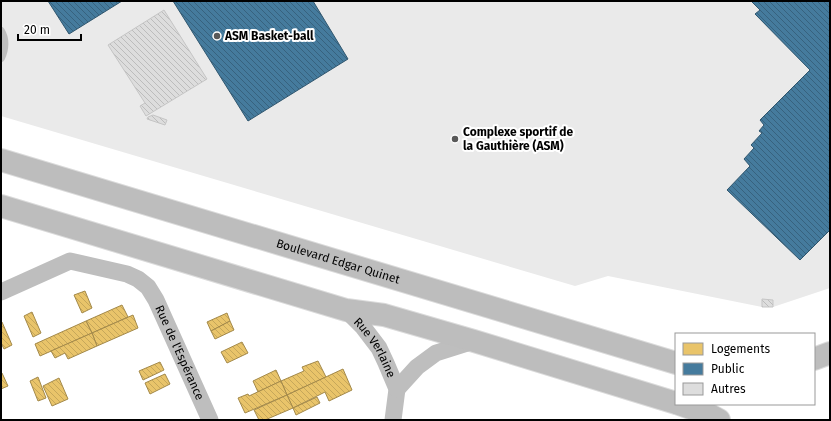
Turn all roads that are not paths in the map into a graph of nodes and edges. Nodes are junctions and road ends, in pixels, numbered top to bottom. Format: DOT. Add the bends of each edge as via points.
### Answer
graph roads {
  1 [pos="1,31"];
  2 [pos="1,58"];
  3 [pos="1,160"];
  4 [pos="1,206"];
  5 [pos="1,292"];
  6 [pos="346,310"];
  7 [pos="474,341"];
  8 [pos="830,353"];
  9 [pos="815,359"];
  10 [pos="675,363"];
  11 [pos="397,389"];
  12 [pos="675,403"];
  13 [pos="682,405"];
  14 [pos="210,420"];
  15 [pos="393,420"];
  16 [pos="719,420"];
  1 -- 2 [label="lane" via="5,50"];
  3 -- 10 [label="main road, Boulevard Edgar Quinet"];
  4 -- 6 [label="main road"];
  5 -- 14 [label="street, Rue de l'Espérance" via="70,261 138,278 148,287 156,300"];
  6 -- 7 [label="main road" via="384,315"];
  6 -- 11 [label="street, Rue Verlaine" via="379,348"];
  7 -- 11 [label="street, Rue Verlaine" via="436,353 417,367"];
  7 -- 12 [label="main road"];
  8 -- 9 [label="main road"];
  11 -- 15 [label="street, Rue Verlaine"];
  13 -- 16 [label="main road"];
}
